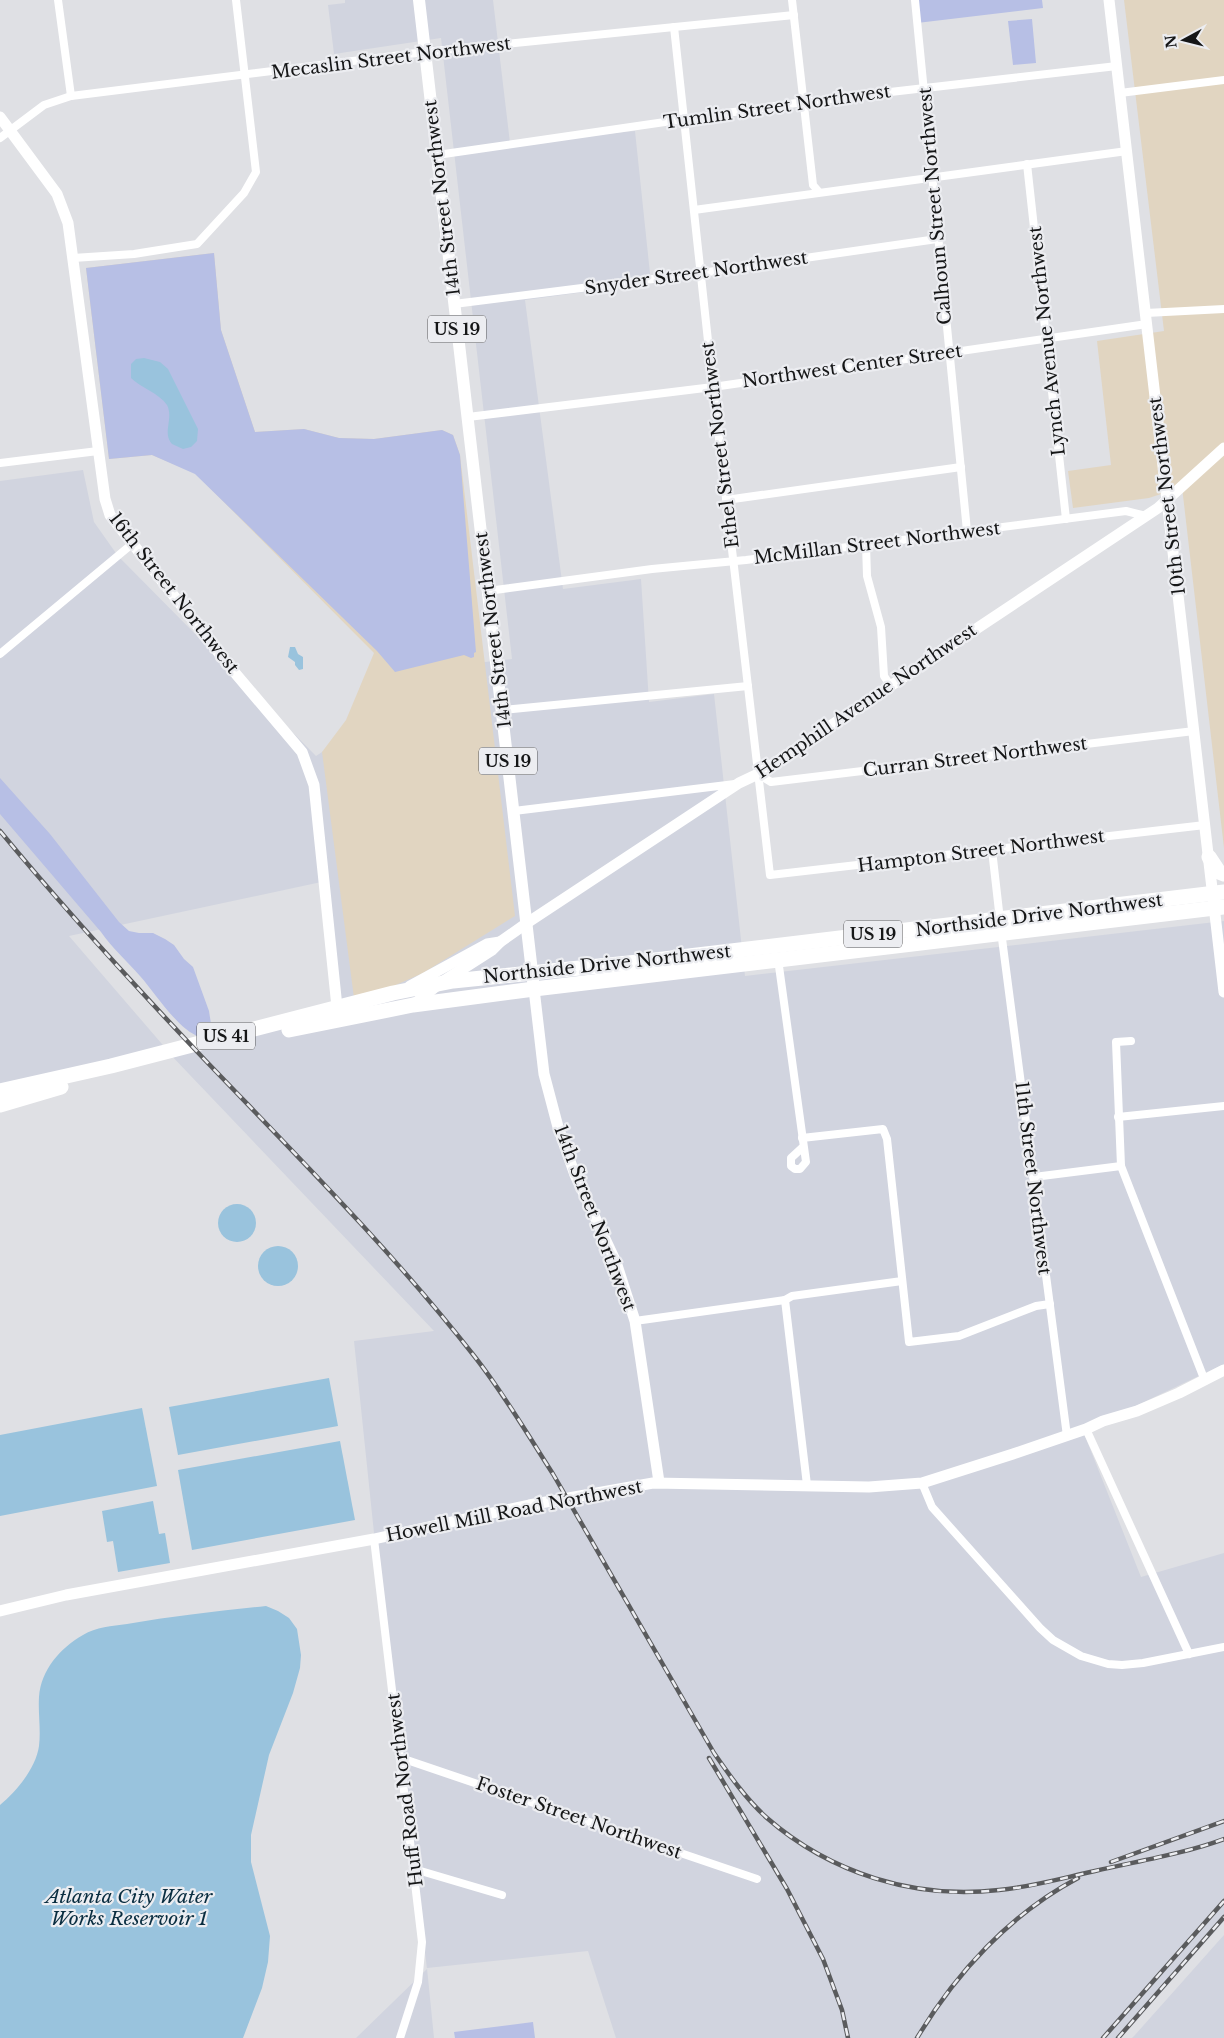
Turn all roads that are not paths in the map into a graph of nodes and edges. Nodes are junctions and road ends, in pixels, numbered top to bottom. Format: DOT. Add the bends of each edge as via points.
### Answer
graph roads {
  1 [pos="58,0"];
  2 [pos="236,0"];
  3 [pos="419,0"];
  4 [pos="792,0"];
  5 [pos="915,0"];
  6 [pos="1109,0"];
  7 [pos="794,15"];
  8 [pos="674,27"];
  9 [pos="425,52"];
  10 [pos="1117,66"];
  11 [pos="245,75"];
  12 [pos="1224,80"];
  13 [pos="924,87"];
  14 [pos="1120,94"];
  15 [pos="71,96"];
  16 [pos="803,102"];
  17 [pos="0,117"];
  18 [pos="684,119"];
  19 [pos="10,131"];
  20 [pos="0,138"];
  21 [pos="1127,151"];
  22 [pos="437,155"];
  23 [pos="1027,164"];
  24 [pos="931,177"];
  25 [pos="819,192"];
  26 [pos="694,210"];
  27 [pos="937,239"];
  28 [pos="73,258"];
  29 [pos="701,273"];
  30 [pos="454,304"];
  31 [pos="1224,308"];
  32 [pos="1146,318"];
  33 [pos="1046,338"];
  34 [pos="949,352"];
  35 [pos="713,387"];
  36 [pos="468,417"];
  37 [pos="1224,448"];
  38 [pos="98,451"];
  39 [pos="0,463"];
  40 [pos="961,467"];
  41 [pos="726,500"];
  42 [pos="1167,502"];
  43 [pos="1146,516"];
  44 [pos="1066,518"];
  45 [pos="967,531"];
  46 [pos="132,544"];
  47 [pos="866,544"];
  48 [pos="733,561"];
  49 [pos="488,591"];
  50 [pos="0,654"];
  51 [pos="890,685"];
  52 [pos="748,686"];
  53 [pos="502,710"];
  54 [pos="1194,731"];
  55 [pos="758,774"];
  56 [pos="739,783"];
  57 [pos="514,811"];
  58 [pos="1205,825"];
  59 [pos="992,850"];
  60 [pos="1208,857"];
  61 [pos="768,862"];
  62 [pos="1224,874"];
  63 [pos="1219,900"];
  64 [pos="527,923"];
  65 [pos="1001,926"];
  66 [pos="862,935"];
  67 [pos="500,942"];
  68 [pos="778,959"];
  69 [pos="532,972"];
  70 [pos="438,984"];
  71 [pos="534,989"];
  72 [pos="400,992"];
  73 [pos="1224,992"];
  74 [pos="413,1005"];
  75 [pos="337,1007"];
  76 [pos="1131,1041"];
  77 [pos="0,1091"];
  78 [pos="0,1105"];
  79 [pos="1224,1106"];
  80 [pos="1118,1117"];
  81 [pos="1121,1166"];
  82 [pos="1034,1177"];
  83 [pos="902,1281"];
  84 [pos="785,1300"];
  85 [pos="1050,1304"];
  86 [pos="635,1321"];
  87 [pos="1224,1370"];
  88 [pos="1205,1380"];
  89 [pos="1086,1429"];
  90 [pos="1067,1436"];
  91 [pos="659,1482"];
  92 [pos="922,1482"];
  93 [pos="807,1486"];
  94 [pos="374,1539"];
  95 [pos="0,1611"];
  96 [pos="1224,1647"];
  97 [pos="1189,1654"];
  98 [pos="401,1758"];
  99 [pos="414,1869"];
  100 [pos="757,1879"];
  101 [pos="502,1895"];
  102 [pos="400,2038"];
  1 -- 15 [label="street"];
  2 -- 11 [label="street"];
  3 -- 9 [label="main road, 14th Street Northwest / US 19"];
  4 -- 7 [label="street"];
  5 -- 13 [label="street, Calhoun Street Northwest"];
  6 -- 10 [label="street, 10th Street Northwest"];
  7 -- 8 [label="street, Mecaslin Street Northwest"];
  7 -- 16 [label="street"];
  8 -- 9 [label="street, Mecaslin Street Northwest"];
  8 -- 18 [label="street, Ethel Street Northwest"];
  9 -- 11 [label="street, Mecaslin Street Northwest"];
  9 -- 22 [label="main road, 14th Street Northwest / US 19"];
  10 -- 13 [label="street, Tumlin Street Northwest"];
  10 -- 14 [label="street, 10th Street Northwest"];
  11 -- 15 [label="street, Mecaslin Street Northwest"];
  11 -- 28 [label="street" via="256,172 244,193 197,244 134,254"];
  12 -- 14 [label="street"];
  13 -- 16 [label="street, Tumlin Street Northwest"];
  13 -- 24 [label="street, Calhoun Street Northwest"];
  14 -- 21 [label="street, 10th Street Northwest"];
  15 -- 19 [label="street, Mecaslin Street Northwest" via="44,105"];
  16 -- 18 [label="street, Tumlin Street Northwest"];
  16 -- 25 [label="street" via="813,185"];
  17 -- 19 [label="street, 16th Street Northwest"];
  18 -- 22 [label="street, Tumlin Street Northwest"];
  18 -- 26 [label="street, Ethel Street Northwest"];
  19 -- 20 [label="street, Mecaslin Street Northwest"];
  19 -- 28 [label="street, 16th Street Northwest" via="57,194 68,224"];
  21 -- 23 [label="street"];
  21 -- 32 [label="street, 10th Street Northwest"];
  22 -- 30 [label="main road, 14th Street Northwest / US 19"];
  23 -- 24 [label="street"];
  23 -- 33 [label="street, Lynch Avenue Northwest"];
  24 -- 25 [label="street"];
  24 -- 27 [label="street, Calhoun Street Northwest"];
  25 -- 26 [label="street"];
  26 -- 29 [label="street, Ethel Street Northwest"];
  27 -- 29 [label="street, Snyder Street Northwest"];
  27 -- 34 [label="street, Calhoun Street Northwest"];
  28 -- 38 [label="street, 16th Street Northwest"];
  29 -- 30 [label="street, Snyder Street Northwest"];
  29 -- 35 [label="street, Ethel Street Northwest"];
  30 -- 36 [label="main road, 14th Street Northwest / US 19"];
  31 -- 32 [label="street, Northwest Center Street"];
  32 -- 33 [label="street, Northwest Center Street"];
  32 -- 42 [label="street, 10th Street Northwest"];
  33 -- 34 [label="street, Northwest Center Street"];
  33 -- 44 [label="street, Lynch Avenue Northwest"];
  34 -- 35 [label="street, Northwest Center Street"];
  34 -- 40 [label="street, Calhoun Street Northwest"];
  35 -- 36 [label="street, Northwest Center Street"];
  35 -- 41 [label="street, Ethel Street Northwest"];
  36 -- 49 [label="main road, 14th Street Northwest / US 19"];
  37 -- 42 [label="street, Hemphill Avenue Northwest"];
  38 -- 39 [label="street"];
  38 -- 46 [label="street, 16th Street Northwest" via="110,515"];
  40 -- 41 [label="street"];
  40 -- 45 [label="street, Calhoun Street Northwest"];
  41 -- 48 [label="street, Ethel Street Northwest"];
  42 -- 43 [label="street, Hemphill Avenue Northwest"];
  42 -- 54 [label="street, 10th Street Northwest"];
  43 -- 44 [label="street, McMillan Street Northwest" via="1126,511"];
  43 -- 51 [label="street, Hemphill Avenue Northwest"];
  44 -- 45 [label="street, McMillan Street Northwest"];
  45 -- 47 [label="street, McMillan Street Northwest"];
  46 -- 50 [label="street"];
  46 -- 75 [label="street, 16th Street Northwest" via="302,752 314,786"];
  47 -- 48 [label="street, McMillan Street Northwest"];
  47 -- 51 [label="street" via="867,576 881,627 884,676"];
  48 -- 49 [label="street, McMillan Street Northwest"];
  48 -- 52 [label="street, Ethel Street Northwest"];
  49 -- 53 [label="main road, 14th Street Northwest / US 19"];
  51 -- 55 [label="street, Hemphill Avenue Northwest"];
  52 -- 53 [label="street"];
  52 -- 55 [label="street, Ethel Street Northwest"];
  53 -- 57 [label="main road, 14th Street Northwest / US 19"];
  54 -- 55 [label="street, Curran Street Northwest" via="771,782"];
  54 -- 58 [label="street, 10th Street Northwest"];
  55 -- 56 [label="street, Hemphill Avenue Northwest"];
  55 -- 61 [label="street, Ethel Street Northwest"];
  56 -- 57 [label="street"];
  56 -- 64 [label="street, Hemphill Avenue Northwest"];
  57 -- 64 [label="main road, 14th Street Northwest / US 19"];
  58 -- 59 [label="street, Hampton Street Northwest"];
  58 -- 60 [label="street, 10th Street Northwest"];
  59 -- 61 [label="street, Hampton Street Northwest" via="770,875"];
  59 -- 65 [label="street, 11th Street Northwest"];
  60 -- 62 [label="highway"];
  60 -- 63 [label="street, 10th Street Northwest"];
  63 -- 65 [label="highway, Northside Drive Northwest / US 19"];
  63 -- 73 [label="street, 10th Street Northwest"];
  64 -- 67 [label="street, Hemphill Avenue Northwest"];
  64 -- 69 [label="main road, 14th Street Northwest / US 19"];
  65 -- 66 [label="highway, Northside Drive Northwest / US 19"];
  65 -- 68 [label="highway, Northside Drive Northwest / US 19"];
  65 -- 82 [label="street, 11th Street Northwest"];
  66 -- 68 [label="highway" via="840,944 794,949"];
  66 -- 69 [label="highway, Northside Drive Northwest / US 19"];
  67 -- 70 [label="street, Hemphill Avenue Northwest"];
  67 -- 72 [label="street, Hemphill Avenue Northwest" via="487,944"];
  68 -- 71 [label="highway, Northside Drive Northwest / US 19"];
  68 -- 83 [label="street" via="803,1143 883,1129 887,1139"];
  69 -- 70 [label="highway, Northside Drive Northwest / US 41"];
  69 -- 71 [label="main road, 14th Street Northwest / US 19"];
  70 -- 72 [label="highway, Northside Drive Northwest / US 41"];
  70 -- 74 [label="street, Hemphill Avenue Northwest"];
  71 -- 74 [label="highway, Northside Drive Northwest / US 41"];
  71 -- 86 [label="street, 14th Street Northwest" via="544,1074 558,1127 575,1175 616,1262"];
  72 -- 75 [label="highway, Northside Drive Northwest / US 41"];
  74 -- 78 [label="highway, Northside Drive Northwest / US 41" via="266,1035"];
  75 -- 77 [label="highway, Northside Drive Northwest / US 41" via="111,1066"];
  76 -- 80 [label="street" via="1116,1042"];
  79 -- 80 [label="street"];
  80 -- 81 [label="street"];
  81 -- 82 [label="street"];
  81 -- 88 [label="street"];
  82 -- 85 [label="street, 11th Street Northwest"];
  83 -- 84 [label="street" via="792,1296"];
  83 -- 85 [label="street" via="909,1342 959,1336 1036,1306"];
  84 -- 86 [label="street"];
  84 -- 93 [label="street"];
  85 -- 90 [label="street, 11th Street Northwest"];
  86 -- 91 [label="street, 14th Street Northwest"];
  87 -- 88 [label="street, Howell Mill Road Northwest"];
  88 -- 89 [label="street, Howell Mill Road Northwest" via="1163,1400"];
  89 -- 90 [label="street, Howell Mill Road Northwest"];
  89 -- 97 [label="street"];
  90 -- 92 [label="street, Howell Mill Road Northwest"];
  91 -- 93 [label="street, Howell Mill Road Northwest"];
  91 -- 94 [label="street, Howell Mill Road Northwest" via="529,1504"];
  92 -- 93 [label="street, Howell Mill Road Northwest" via="891,1486"];
  92 -- 97 [label="street" via="932,1507 1040,1628 1068,1650 1094,1661 1122,1665"];
  94 -- 95 [label="street, Howell Mill Road Northwest" via="66,1595"];
  94 -- 98 [label="street, Huff Road Northwest"];
  96 -- 97 [label="street"];
  98 -- 99 [label="street, Huff Road Northwest"];
  98 -- 100 [label="street, Foster Street Northwest"];
  99 -- 101 [label="street"];
  99 -- 102 [label="street, Huff Road Northwest" via="422,1963"];
}
